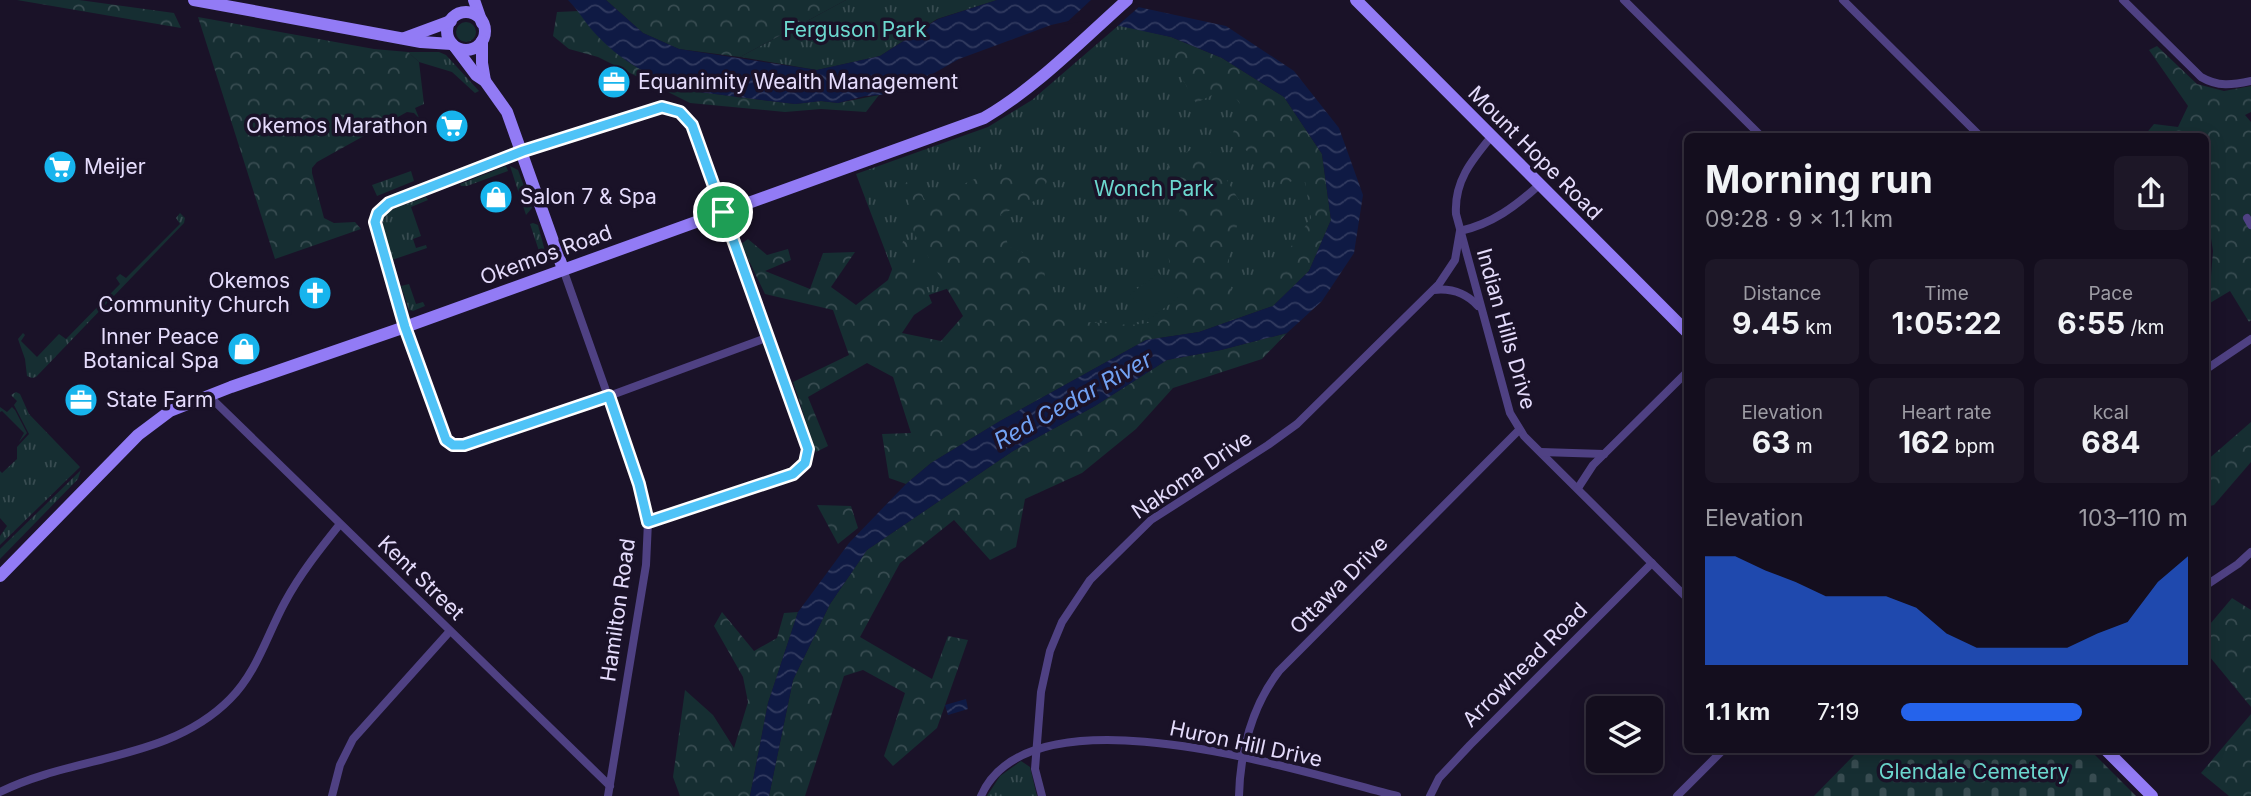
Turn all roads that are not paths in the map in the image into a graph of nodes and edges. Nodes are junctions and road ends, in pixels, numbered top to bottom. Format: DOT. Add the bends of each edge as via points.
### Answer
graph roads {
  1 [pos="194,0"];
  2 [pos="456,0"];
  3 [pos="474,0"];
  4 [pos="1127,0"];
  5 [pos="1356,0"];
  6 [pos="1624,0"];
  7 [pos="1843,0"];
  8 [pos="2123,0"];
  9 [pos="452,19"];
  10 [pos="482,23"];
  11 [pos="405,38"];
  12 [pos="482,41"];
  13 [pos="454,46"];
  14 [pos="485,81"];
  15 [pos="2251,81"];
  16 [pos="1757,133"];
  17 [pos="1977,133"];
  18 [pos="1491,138"];
  19 [pos="523,151"];
  20 [pos="1539,185"];
  21 [pos="723,212"];
  22 [pos="1460,231"];
  23 [pos="563,269"];
  24 [pos="1434,290"];
  25 [pos="1480,310"];
  26 [pos="405,327"];
  27 [pos="1684,329"];
  28 [pos="769,337"];
  29 [pos="2251,339"];
  30 [pos="2209,363"];
  31 [pos="1684,375"];
  32 [pos="208,395"];
  33 [pos="609,396"];
  34 [pos="1519,430"];
  35 [pos="1541,452"];
  36 [pos="1604,454"];
  37 [pos="1578,488"];
  38 [pos="648,522"];
  39 [pos="340,524"];
  40 [pos="2251,552"];
  41 [pos="1652,563"];
  42 [pos="0,576"];
  43 [pos="2209,583"];
  44 [pos="1684,595"];
  45 [pos="450,631"];
  46 [pos="1036,749"];
  47 [pos="1720,753"];
  48 [pos="2112,753"];
  49 [pos="1242,758"];
  50 [pos="610,786"];
  51 [pos="0,792"];
  52 [pos="332,796"];
  53 [pos="608,796"];
  54 [pos="981,796"];
  55 [pos="1042,796"];
  56 [pos="1239,796"];
  57 [pos="1397,796"];
  58 [pos="1430,796"];
  59 [pos="1677,796"];
  60 [pos="2152,796"];
  1 -- 11 [label="street"];
  2 -- 9 [label="street"];
  3 -- 10 [label="street"];
  4 -- 21 [label="street, Okemos Road" via="1021,93 984,118"];
  5 -- 18 [label="street, Mount Hope Road"];
  6 -- 16 [label="street"];
  7 -- 17 [label="street"];
  8 -- 15 [label="street" via="2201,77 2228,85"];
  9 -- 10 [label="street" via="468,13"];
  9 -- 11 [label="street"];
  9 -- 13 [label="street" via="447,35"];
  10 -- 12 [label="street"];
  11 -- 13 [label="street"];
  12 -- 13 [label="street" via="470,50"];
  12 -- 14 [label="street"];
  13 -- 14 [label="street, Hamilton Road"];
  14 -- 19 [label="street, Hamilton Road" via="507,112"];
  18 -- 20 [label="street, Mount Hope Road"];
  18 -- 22 [label="street, Indian Hills Drive" via="1461,180 1455,207"];
  19 -- 21 [label="street" via="667,107 692,125"];
  19 -- 23 [label="street, Hamilton Road"];
  19 -- 26 [label="street" via="381,209 375,227"];
  20 -- 22 [label="street" via="1496,218"];
  20 -- 27 [label="street, Mount Hope Road"];
  21 -- 23 [label="street, Okemos Road"];
  21 -- 28 [label="street"];
  22 -- 24 [label="street, Nakoma Drive" via="1452,266"];
  22 -- 25 [label="street, Indian Hills Drive"];
  23 -- 26 [label="street, Okemos Road"];
  23 -- 33 [label="street, Hamilton Road"];
  24 -- 25 [label="street" via="1464,294"];
  24 -- 46 [label="street, Nakoma Drive" via="1297,424 1151,520 1090,580 1062,622 1050,651"];
  25 -- 34 [label="street, Indian Hills Drive"];
  26 -- 32 [label="street, Okemos Road"];
  26 -- 33 [label="street" via="443,436 456,446"];
  28 -- 33 [label="street"];
  28 -- 38 [label="street" via="807,440 808,456 800,469"];
  29 -- 30 [label="street"];
  31 -- 36 [label="street"];
  32 -- 39 [label="street, Kent Street"];
  32 -- 42 [label="street, Okemos Road" via="145,428"];
  33 -- 38 [label="street, Hamilton Road"];
  34 -- 35 [label="street, Indian Hills Drive"];
  34 -- 49 [label="street, Ottawa Drive" via="1283,666 1257,711"];
  35 -- 36 [label="street"];
  35 -- 37 [label="street, Indian Hills Drive"];
  36 -- 37 [label="street"];
  37 -- 41 [label="street, Indian Hills Drive"];
  38 -- 50 [label="street, Hamilton Road" via="646,565"];
  39 -- 45 [label="street, Kent Street"];
  39 -- 51 [label="street" via="295,585 249,676 218,710 162,741 50,772"];
  40 -- 43 [label="street"];
  41 -- 44 [label="street, Indian Hills Drive"];
  41 -- 58 [label="street, Arrowhead Road" via="1470,745 1439,778"];
  45 -- 50 [label="street, Kent Street"];
  45 -- 52 [label="street" via="353,739"];
  46 -- 49 [label="street, Huron Hill Drive" via="1138,741"];
  46 -- 54 [label="street, Huron Hill Drive" via="1000,769"];
  46 -- 55 [label="street, Nakoma Drive" via="1036,778"];
  47 -- 59 [label="street"];
  48 -- 60 [label="street"];
  49 -- 56 [label="street, Ottawa Drive"];
  49 -- 57 [label="street, Huron Hill Drive"];
  50 -- 53 [label="street, Hamilton Road"];
}
